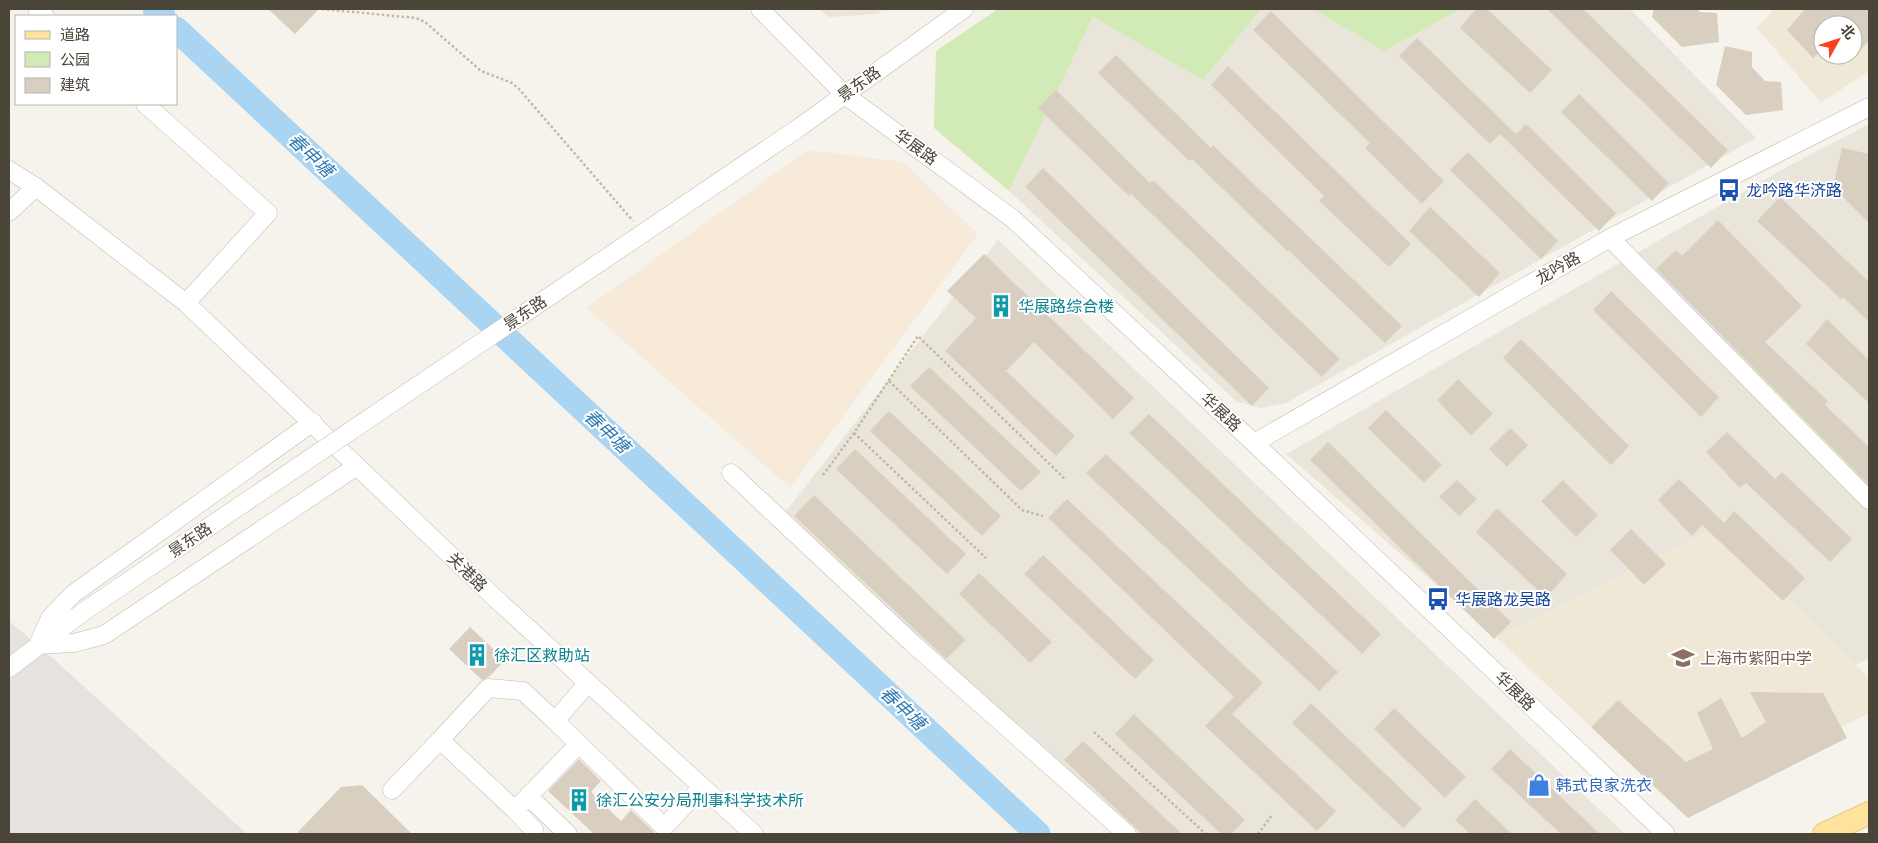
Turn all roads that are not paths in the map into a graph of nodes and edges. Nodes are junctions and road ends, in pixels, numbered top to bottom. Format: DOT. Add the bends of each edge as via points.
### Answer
graph roads {
  1 [pos="760,9"];
  2 [pos="964,9"];
  3 [pos="845,95"];
  4 [pos="146,105"];
  5 [pos="1869,107"];
  6 [pos="9,170"];
  7 [pos="36,186"];
  8 [pos="9,212"];
  9 [pos="1610,238"];
  10 [pos="186,303"];
  11 [pos="313,422"];
  12 [pos="1254,443"];
  13 [pos="356,466"];
  14 [pos="730,473"];
  15 [pos="1869,500"];
  16 [pos="38,645"];
  17 [pos="9,668"];
  18 [pos="587,684"];
  19 [pos="555,721"];
  20 [pos="440,740"];
  21 [pos="579,744"];
  22 [pos="702,786"];
  23 [pos="392,790"];
  24 [pos="528,796"];
  25 [pos="515,810"];
  26 [pos="1869,813"];
  27 [pos="534,830"];
  28 [pos="661,831"];
  29 [pos="568,834"];
  30 [pos="754,834"];
  31 [pos="1126,834"];
  32 [pos="1666,834"];
  33 [pos="1824,834"];
  1 -- 3 [label="street, 华展路"];
  2 -- 3 [label="street, 景东路"];
  3 -- 12 [label="street, 华展路" via="1014,219"];
  3 -- 16 [label="street, 景东路, bridge"];
  4 -- 10 [label="street" via="268,213"];
  5 -- 9 [label="street, 龙吟路"];
  6 -- 7 [label="street, 关港路"];
  7 -- 8 [label="street"];
  7 -- 10 [label="street, 关港路"];
  9 -- 12 [label="street, 龙吟路"];
  9 -- 15 [label="street"];
  10 -- 11 [label="street, 关港路"];
  11 -- 13 [label="street, 关港路"];
  11 -- 16 [label="street" via="72,594 50,618"];
  12 -- 32 [label="street, 华展路"];
  13 -- 16 [label="street" via="104,635 74,643"];
  13 -- 18 [label="street, 关港路"];
  14 -- 31 [label="street" via="912,643"];
  16 -- 17 [label="street"];
  18 -- 19 [label="street"];
  18 -- 22 [label="street, 关港路"];
  19 -- 20 [label="street" via="523,690 488,688"];
  19 -- 21 [label="street"];
  20 -- 23 [label="street"];
  20 -- 25 [label="street"];
  21 -- 24 [label="street"];
  21 -- 28 [label="street"];
  22 -- 28 [label="street"];
  22 -- 30 [label="street, 关港路"];
  24 -- 25 [label="street"];
  24 -- 29 [label="street"];
  25 -- 27 [label="street"];
  26 -- 33 [label="main road"];
}
